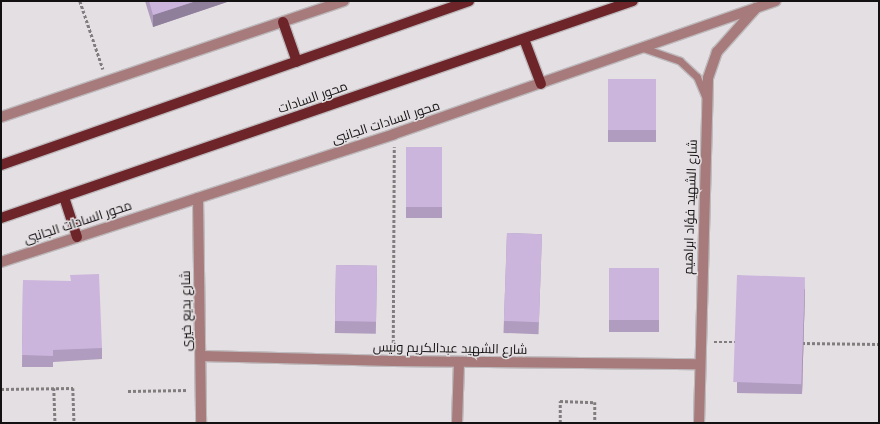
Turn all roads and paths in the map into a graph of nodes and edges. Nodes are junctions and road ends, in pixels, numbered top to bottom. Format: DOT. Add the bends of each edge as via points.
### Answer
graph roads {
  1 [pos="80,1"];
  2 [pos="344,1"];
  3 [pos="469,1"];
  4 [pos="633,1"];
  5 [pos="776,1"];
  6 [pos="756,8"];
  7 [pos="283,22"];
  8 [pos="524,39"];
  9 [pos="643,48"];
  10 [pos="297,62"];
  11 [pos="106,81"];
  12 [pos="541,84"];
  13 [pos="707,100"];
  14 [pos="1,117"];
  15 [pos="394,134"];
  16 [pos="1,165"];
  17 [pos="64,197"];
  18 [pos="198,198"];
  19 [pos="1,218"];
  20 [pos="77,236"];
  21 [pos="1,262"];
  22 [pos="699,342"];
  23 [pos="746,342"];
  24 [pos="801,343"];
  25 [pos="879,344"];
  26 [pos="201,356"];
  27 [pos="393,361"];
  28 [pos="459,362"];
  29 [pos="699,364"];
  30 [pos="54,388"];
  31 [pos="1,389"];
  32 [pos="201,390"];
  33 [pos="128,391"];
  34 [pos="55,423"];
  35 [pos="74,423"];
  36 [pos="201,423"];
  37 [pos="457,423"];
  38 [pos="560,423"];
  39 [pos="595,423"];
  40 [pos="699,423"];
  1 -- 11 [label="path"];
  2 -- 7 [label="street"];
  3 -- 10 [label="main road"];
  4 -- 8 [label="main road, محور السادات"];
  5 -- 6 [label="street, محور السادات الجانبى"];
  6 -- 9 [label="street, محور السادات الجانبى"];
  6 -- 13 [label="street, شارع الشهيد فؤاد ابراهيم" via="717,52 711,67"];
  7 -- 10 [label="main road"];
  7 -- 11 [label="street"];
  8 -- 12 [label="main road"];
  8 -- 17 [label="main road, محور السادات"];
  9 -- 12 [label="street, محور السادات الجانبى"];
  9 -- 13 [label="lane" via="668,55 689,69 702,86"];
  10 -- 16 [label="main road"];
  11 -- 14 [label="street"];
  12 -- 15 [label="street, محور السادات الجانبى"];
  13 -- 22 [label="street, شارع الشهيد فؤاد ابراهيم"];
  15 -- 18 [label="street, محور السادات الجانبى"];
  15 -- 27 [label="path"];
  17 -- 19 [label="main road, محور السادات"];
  17 -- 20 [label="main road"];
  18 -- 20 [label="street, محور السادات الجانبى"];
  18 -- 26 [label="street, شارع بديع خيرى"];
  20 -- 21 [label="street, محور السادات الجانبى"];
  22 -- 23 [label="path"];
  22 -- 29 [label="street, شارع الشهيد فؤاد ابراهيم"];
  24 -- 25 [label="path"];
  26 -- 27 [label="street, شارع الشهيد عبدالكريم ونيس"];
  26 -- 32 [label="street, شارع بديع خيرى"];
  27 -- 28 [label="street, شارع الشهيد عبدالكريم ونيس"];
  28 -- 29 [label="street, شارع الشهيد عبدالكريم ونيس"];
  28 -- 37 [label="street"];
  29 -- 40 [label="street, شارع الشهيد فؤاد ابراهيم"];
  30 -- 31 [label="path"];
  30 -- 34 [label="path"];
  30 -- 35 [label="path" via="73,388"];
  32 -- 33 [label="path"];
  32 -- 36 [label="street, شارع بديع خيرى"];
  38 -- 39 [label="path" via="560,401 595,402"];
}
